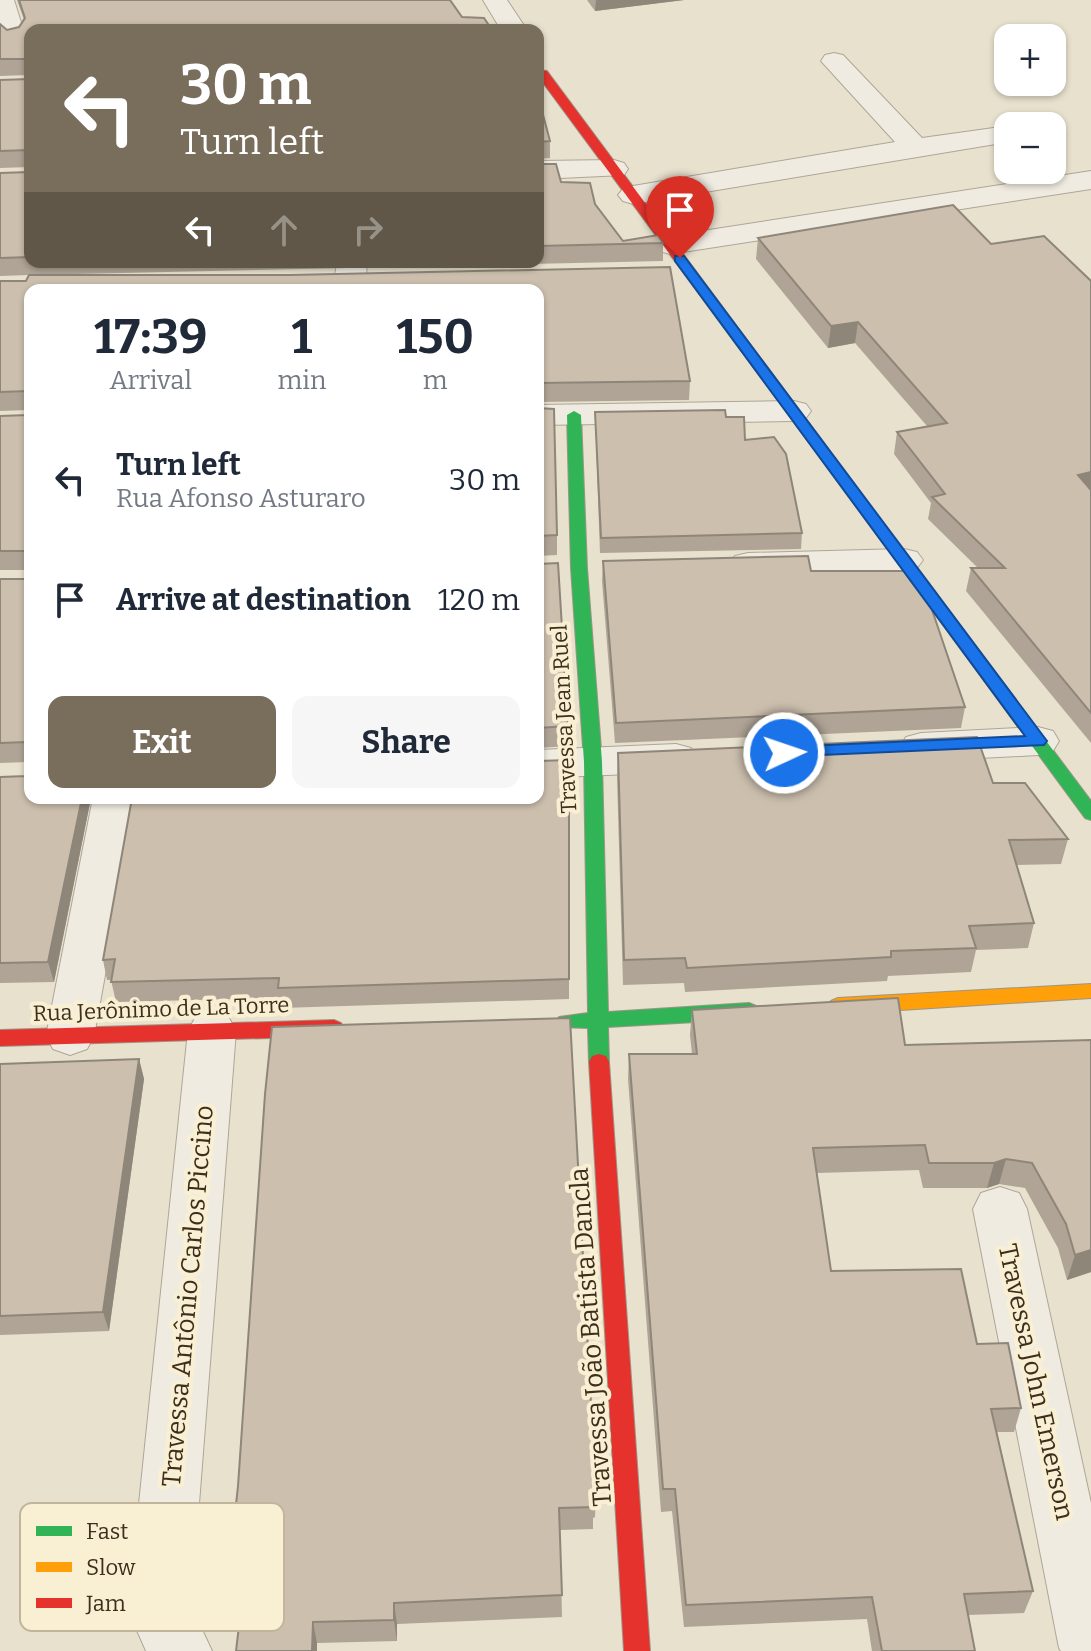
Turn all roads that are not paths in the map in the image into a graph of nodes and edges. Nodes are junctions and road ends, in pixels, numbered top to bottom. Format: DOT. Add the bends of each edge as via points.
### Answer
graph roads {
  1 [pos="2,0"];
  2 [pos="495,0"];
  3 [pos="510,24"];
  4 [pos="12,35"];
  5 [pos="834,61"];
  6 [pos="544,76"];
  7 [pos="994,136"];
  8 [pos="915,147"];
  9 [pos="614,169"];
  10 [pos="544,170"];
  11 [pos="1091,180"];
  12 [pos="633,195"];
  13 [pos="673,263"];
  14 [pos="358,277"];
  15 [pos="318,279"];
  16 [pos="794,411"];
  17 [pos="544,415"];
  18 [pos="574,415"];
  19 [pos="904,560"];
  20 [pos="718,565"];
  21 [pos="594,568"];
  22 [pos="544,569"];
  23 [pos="1038,741"];
  24 [pos="879,749"];
  25 [pos="720,756"];
  26 [pos="593,762"];
  27 [pos="544,764"];
  28 [pos="114,804"];
  29 [pos="1091,814"];
  30 [pos="1091,991"];
  31 [pos="819,1007"];
  32 [pos="771,1010"];
  33 [pos="596,1020"];
  34 [pos="541,1023"];
  35 [pos="355,1028"];
  36 [pos="212,1031"];
  37 [pos="70,1036"];
  38 [pos="0,1038"];
  39 [pos="1000,1209"];
  40 [pos="169,1503"];
  41 [pos="170,1631"];
  42 [pos="1091,1648"];
  43 [pos="180,1651"];
  44 [pos="637,1651"];
  1 -- 4 [label="street"];
  2 -- 3 [label="street"];
  5 -- 8 [label="street"];
  6 -- 9 [label="street"];
  7 -- 8 [label="street"];
  8 -- 12 [label="street"];
  9 -- 10 [label="street"];
  9 -- 12 [label="street"];
  11 -- 13 [label="street"];
  12 -- 13 [label="street"];
  13 -- 16 [label="street"];
  14 -- 15 [label="street"];
  16 -- 18 [label="street"];
  16 -- 19 [label="street"];
  17 -- 18 [label="street"];
  18 -- 21 [label="street, Travessa Jean Ruel"];
  19 -- 20 [label="street"];
  19 -- 23 [label="street"];
  21 -- 22 [label="street"];
  21 -- 26 [label="street, Travessa Jean Ruel"];
  23 -- 24 [label="street"];
  23 -- 29 [label="street"];
  25 -- 26 [label="street"];
  26 -- 27 [label="street"];
  26 -- 33 [label="street, Travessa Jean Ruel"];
  28 -- 37 [label="street"];
  30 -- 31 [label="street"];
  32 -- 33 [label="street"];
  33 -- 34 [label="street"];
  33 -- 44 [label="street, Travessa João Batista Dancla"];
  35 -- 36 [label="street, Rua Jerônimo de La Torre"];
  36 -- 37 [label="street, Rua Jerônimo de La Torre"];
  36 -- 40 [label="street, Travessa Antônio Carlos Piccino"];
  37 -- 38 [label="street, Rua Jerônimo de La Torre"];
  39 -- 42 [label="street, Travessa John Emerson"];
  41 -- 43 [label="street, Travessa Antônio Carlos Piccino"];
}
